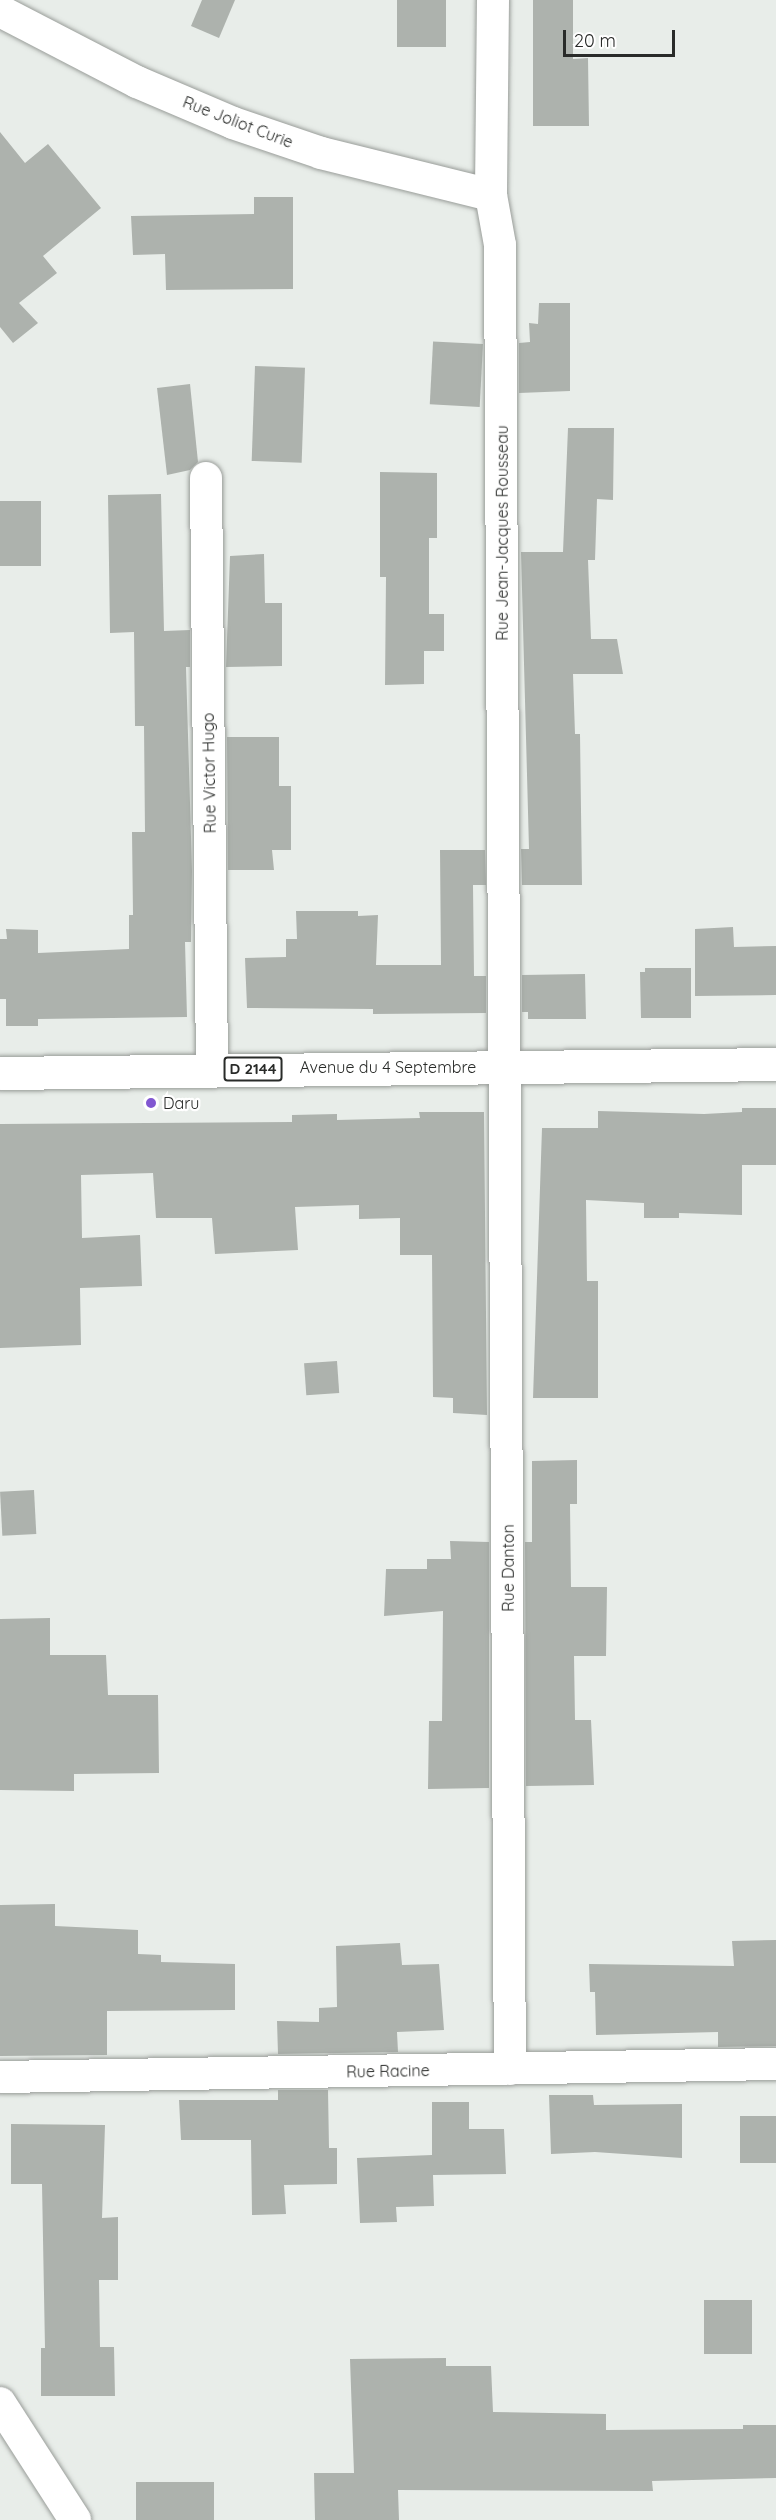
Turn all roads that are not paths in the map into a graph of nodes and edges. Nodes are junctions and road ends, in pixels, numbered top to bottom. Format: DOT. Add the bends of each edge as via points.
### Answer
graph roads {
  1 [pos="493,0"];
  2 [pos="0,11"];
  3 [pos="491,195"];
  4 [pos="206,478"];
  5 [pos="776,1064"];
  6 [pos="506,1066"];
  7 [pos="212,1069"];
  8 [pos="0,1073"];
  9 [pos="776,2064"];
  10 [pos="510,2069"];
  11 [pos="0,2077"];
  12 [pos="0,2403"];
  13 [pos="75,2520"];
  1 -- 3 [label="street, Rue Jean-Jacques Rousseau"];
  2 -- 3 [label="street, Rue Joliot Curie" via="137,82 232,123 376,168"];
  3 -- 6 [label="street, Rue Jean-Jacques Rousseau" via="500,245"];
  4 -- 7 [label="street, Rue Victor Hugo"];
  5 -- 6 [label="main road, Avenue du 4 Septembre / D 2144"];
  6 -- 7 [label="main road, Avenue du 4 Septembre / D 2144"];
  6 -- 10 [label="street, Rue Danton"];
  7 -- 8 [label="main road, Avenue du 4 Septembre / D 2144"];
  9 -- 10 [label="street, Rue Racine"];
  10 -- 11 [label="street, Rue Racine"];
  12 -- 13 [label="street"];
}
